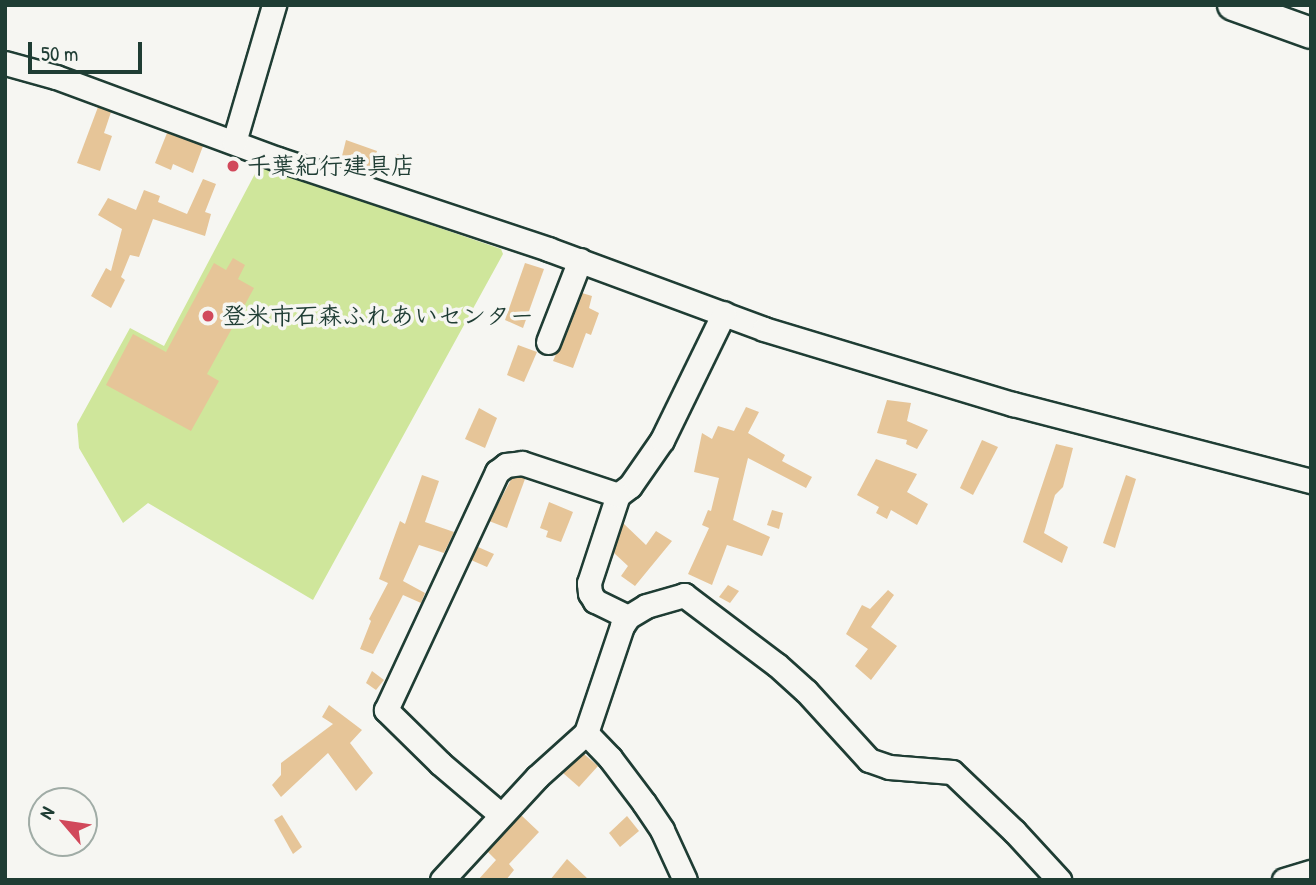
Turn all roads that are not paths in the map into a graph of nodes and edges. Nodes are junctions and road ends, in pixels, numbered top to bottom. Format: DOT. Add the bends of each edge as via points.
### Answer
graph roads {
  1 [pos="274,5"];
  2 [pos="1233,5"];
  3 [pos="1311,33"];
  4 [pos="5,63"];
  5 [pos="234,142"];
  6 [pos="580,260"];
  7 [pos="724,313"];
  8 [pos="548,342"];
  9 [pos="1311,481"];
  10 [pos="618,495"];
  11 [pos="628,617"];
  12 [pos="586,733"];
  13 [pos="501,815"];
  14 [pos="1311,872"];
  15 [pos="442,880"];
  16 [pos="685,880"];
  17 [pos="1059,880"];
  18 [pos="1284,880"];
  1 -- 5 [label="street"];
  2 -- 3 [label="main road"];
  4 -- 5 [label="street"];
  5 -- 6 [label="street"];
  6 -- 7 [label="street"];
  6 -- 8 [label="street"];
  7 -- 9 [label="street" via="1013,404"];
  7 -- 10 [label="street" via="662,440 630,486"];
  10 -- 11 [label="street" via="589,583 595,601"];
  10 -- 13 [label="street" via="522,463 506,465 498,472 386,710"];
  11 -- 12 [label="street"];
  11 -- 17 [label="street" via="684,594 778,664 869,760 889,767 952,772"];
  12 -- 13 [label="street"];
  12 -- 16 [label="street" via="644,803"];
  13 -- 15 [label="street"];
  14 -- 18 [label="street"];
}
